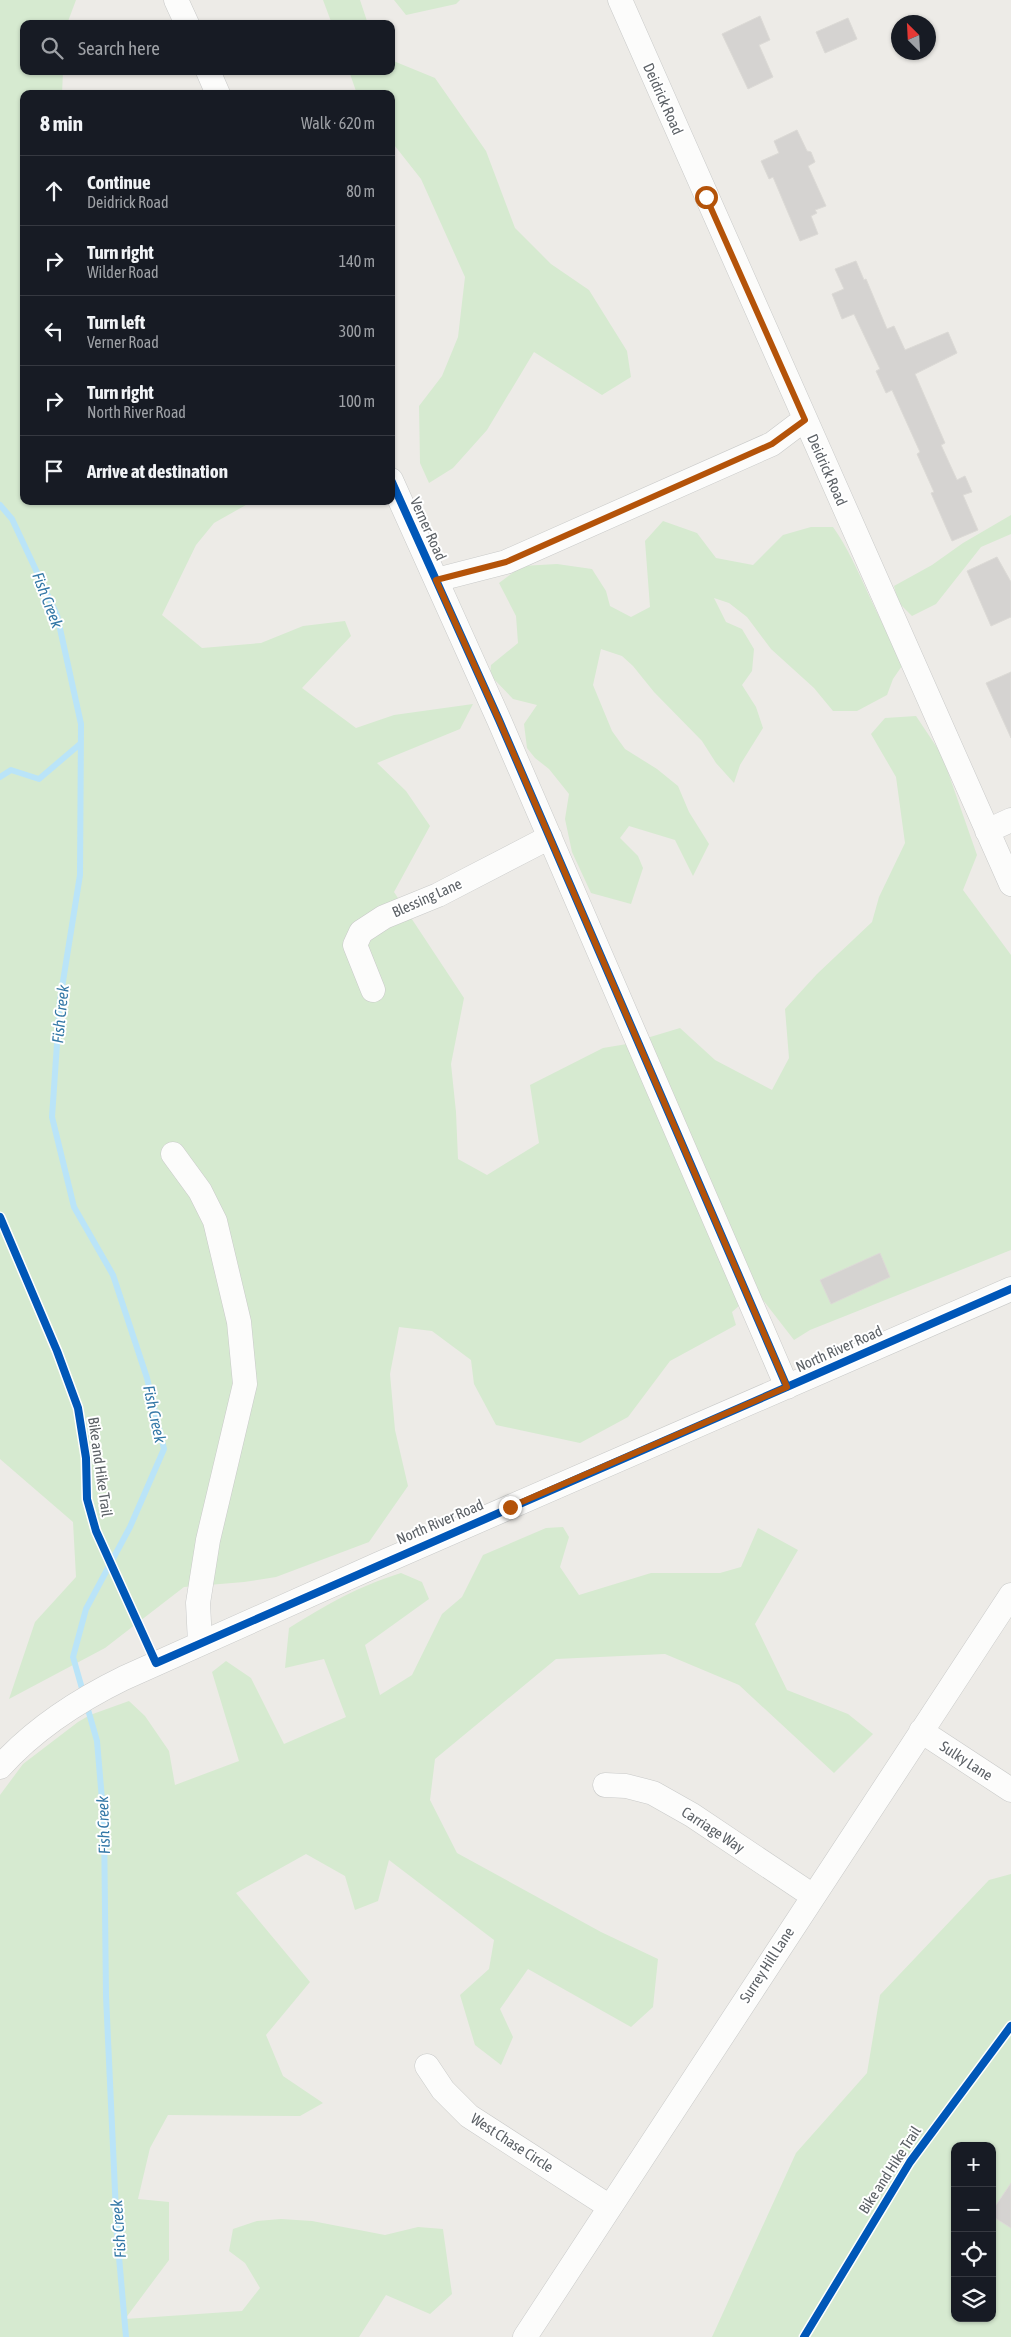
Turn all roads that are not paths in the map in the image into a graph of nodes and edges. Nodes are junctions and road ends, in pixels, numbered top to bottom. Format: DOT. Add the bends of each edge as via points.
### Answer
graph roads {
  1 [pos="176,0"];
  2 [pos="620,0"];
  3 [pos="185,20"];
  4 [pos="210,75"];
  5 [pos="216,90"];
  6 [pos="805,420"];
  7 [pos="395,489"];
  8 [pos="436,580"];
  9 [pos="1011,820"];
  10 [pos="987,831"];
  11 [pos="550,837"];
  12 [pos="1011,884"];
  13 [pos="372,990"];
  14 [pos="173,1154"];
  15 [pos="1011,1289"];
  16 [pos="787,1387"];
  17 [pos="1011,1595"];
  18 [pos="200,1643"];
  19 [pos="921,1731"];
  20 [pos="0,1767"];
  21 [pos="605,1784"];
  22 [pos="1011,1790"];
  23 [pos="812,1896"];
  24 [pos="426,2066"];
  25 [pos="610,2207"];
  26 [pos="525,2337"];
  1 -- 3 [label="street"];
  2 -- 6 [label="street, Deidrick Road"];
  4 -- 5 [label="street"];
  6 -- 8 [label="street" via="772,444 506,562"];
  6 -- 10 [label="street, Deidrick Road"];
  7 -- 8 [label="street, Verner Road"];
  8 -- 11 [label="street, Verner Road"];
  9 -- 10 [label="street"];
  10 -- 12 [label="street, Deidrick Road"];
  11 -- 13 [label="street, Blessing Lane" via="438,895 384,917 361,932 355,945"];
  11 -- 16 [label="street, Verner Road"];
  14 -- 18 [label="street" via="200,1191 215,1221 240,1322 245,1365 245,1384 208,1540 198,1602"];
  15 -- 16 [label="street, North River Road"];
  16 -- 18 [label="street, North River Road"];
  17 -- 19 [label="street, Surrey Hill Lane"];
  18 -- 20 [label="street, North River Road" via="86,1697 42,1727"];
  19 -- 22 [label="street, Sulky Lane"];
  19 -- 23 [label="street, Surrey Hill Lane"];
  21 -- 23 [label="street, Carriage Way" via="653,1793 692,1815"];
  23 -- 25 [label="street, Surrey Hill Lane"];
  24 -- 25 [label="street, West Chase Circle" via="443,2090 469,2116"];
  25 -- 26 [label="street, Surrey Hill Lane"];
}
